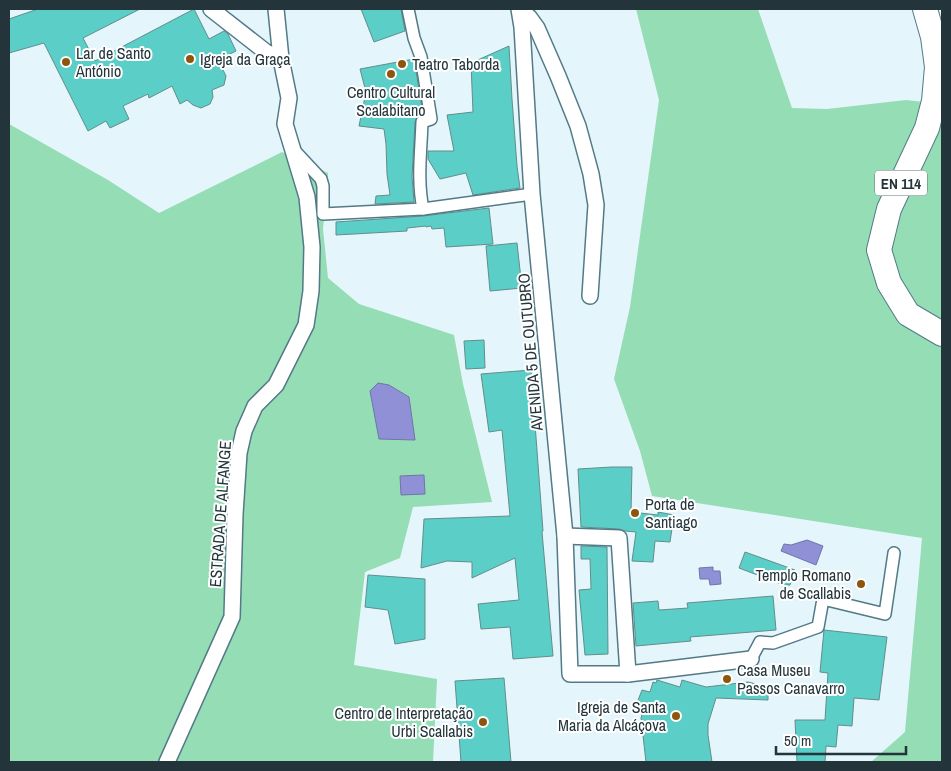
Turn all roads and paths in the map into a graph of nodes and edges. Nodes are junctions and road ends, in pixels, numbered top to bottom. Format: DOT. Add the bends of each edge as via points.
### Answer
graph roads {
  1 [pos="211,9"];
  2 [pos="276,9"];
  3 [pos="408,9"];
  4 [pos="519,9"];
  5 [pos="925,9"];
  6 [pos="281,59"];
  7 [pos="292,148"];
  8 [pos="532,194"];
  9 [pos="423,209"];
  10 [pos="590,296"];
  11 [pos="942,334"];
  12 [pos="565,536"];
  13 [pos="894,553"];
  14 [pos="751,659"];
  15 [pos="628,674"];
  16 [pos="167,762"];
  1 -- 6 [label="street" via="266,52"];
  2 -- 6 [label="street, ESTRADA DE ALFANGE"];
  3 -- 9 [label="street" via="421,57 431,119 422,122 419,171"];
  4 -- 8 [label="street, AVENIDA 5 DE OUTUBRO"];
  4 -- 10 [label="street" via="537,28 578,126 591,174 596,205"];
  5 -- 11 [label="main road, EN 114" via="937,67 934,101 926,128 889,209 879,250 889,283 908,314"];
  6 -- 7 [label="street, ESTRADA DE ALFANGE" via="289,98 285,124"];
  7 -- 9 [label="street" via="321,179 323,214"];
  7 -- 16 [label="street, ESTRADA DE ALFANGE" via="306,197 312,246 306,325 276,385 255,406 244,431 239,453 235,514 232,617"];
  8 -- 9 [label="street"];
  8 -- 12 [label="street, AVENIDA 5 DE OUTUBRO"];
  12 -- 15 [label="street" via="619,538"];
  12 -- 15 [label="street, AVENIDA 5 DE OUTUBRO" via="570,674"];
  13 -- 14 [label="street" via="885,614 823,599 818,627 773,643 760,642"];
  14 -- 15 [label="street"];
}
